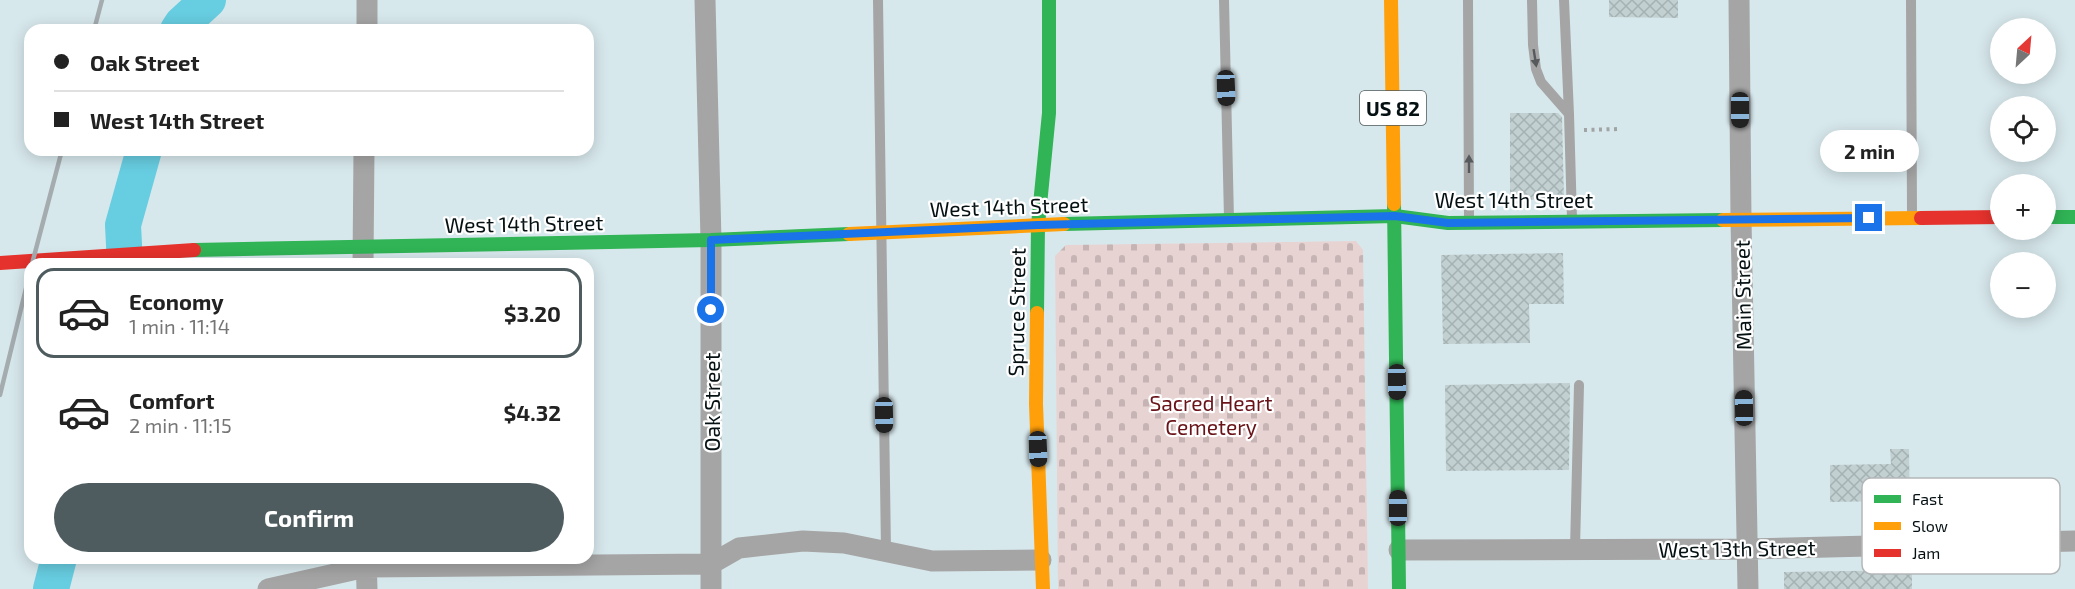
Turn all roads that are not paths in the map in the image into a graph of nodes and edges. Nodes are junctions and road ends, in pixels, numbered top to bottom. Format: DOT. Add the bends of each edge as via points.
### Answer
graph roads {
  1 [pos="368,0"];
  2 [pos="705,0"];
  3 [pos="878,0"];
  4 [pos="1050,0"];
  5 [pos="1224,0"];
  6 [pos="1391,0"];
  7 [pos="1468,0"];
  8 [pos="1532,0"];
  9 [pos="1564,0"];
  10 [pos="1739,0"];
  11 [pos="1911,0"];
  12 [pos="367,24"];
  13 [pos="1569,114"];
  14 [pos="364,156"];
  15 [pos="1395,216"];
  16 [pos="1990,217"];
  17 [pos="2056,217"];
  18 [pos="2075,217"];
  19 [pos="1912,218"];
  20 [pos="1741,219"];
  21 [pos="1229,220"];
  22 [pos="1572,221"];
  23 [pos="1470,223"];
  24 [pos="1038,225"];
  25 [pos="881,232"];
  26 [pos="711,240"];
  27 [pos="362,255"];
  28 [pos="66,258"];
  29 [pos="24,261"];
  30 [pos="0,263"];
  31 [pos="1579,385"];
  32 [pos="2060,541"];
  33 [pos="2075,541"];
  34 [pos="1862,546"];
  35 [pos="1575,549"];
  36 [pos="1748,549"];
  37 [pos="1399,550"];
  38 [pos="886,551"];
  39 [pos="1041,560"];
  40 [pos="594,563"];
  41 [pos="359,564"];
  42 [pos="366,564"];
  43 [pos="711,564"];
  44 [pos="268,589"];
  45 [pos="367,589"];
  46 [pos="711,589"];
  47 [pos="1042,589"];
  48 [pos="1399,589"];
  49 [pos="1748,589"];
  1 -- 12 [label="street"];
  2 -- 26 [label="street, Oak Street"];
  3 -- 25 [label="lane"];
  4 -- 24 [label="street, Spruce Street" via="1049,122"];
  5 -- 21 [label="lane"];
  6 -- 15 [label="street, US 82"];
  23 -- 7 [label="lane, one-way"];
  8 -- 13 [label="lane, one-way" via="1536,69 1541,82"];
  9 -- 13 [label="lane"];
  10 -- 20 [label="street, Main Street"];
  11 -- 19 [label="lane"];
  13 -- 22 [label="lane"];
  14 -- 27 [label="street"];
  15 -- 21 [label="street, West 14th Street"];
  15 -- 23 [label="street, West 14th Street"];
  15 -- 37 [label="street, US 82"];
  16 -- 19 [label="street, West 14th Street"];
  17 -- 18 [label="street"];
  19 -- 20 [label="street, West 14th Street"];
  20 -- 22 [label="street, West 14th Street"];
  20 -- 36 [label="street, Main Street"];
  21 -- 24 [label="street, West 14th Street"];
  22 -- 23 [label="street, West 14th Street"];
  24 -- 25 [label="street, West 14th Street"];
  24 -- 39 [label="street, Spruce Street" via="1036,404"];
  25 -- 26 [label="street, West 14th Street"];
  25 -- 38 [label="lane"];
  26 -- 27 [label="street, West 14th Street"];
  26 -- 43 [label="street, Oak Street"];
  27 -- 28 [label="street, West 14th Street" via="170,252"];
  29 -- 30 [label="street, West 14th Street"];
  31 -- 35 [label="lane"];
  32 -- 33 [label="street, West 13th Street"];
  34 -- 36 [label="street, West 13th Street"];
  35 -- 36 [label="street, West 13th Street"];
  35 -- 37 [label="street, West 13th Street"];
  36 -- 49 [label="street, Main Street"];
  37 -- 48 [label="street, US 82"];
  38 -- 39 [label="street" via="932,561"];
  38 -- 43 [label="street" via="803,541 739,548"];
  39 -- 47 [label="street, Spruce Street"];
  40 -- 43 [label="street"];
  41 -- 44 [label="street"];
  42 -- 45 [label="street"];
  43 -- 46 [label="street, Oak Street"];
}
